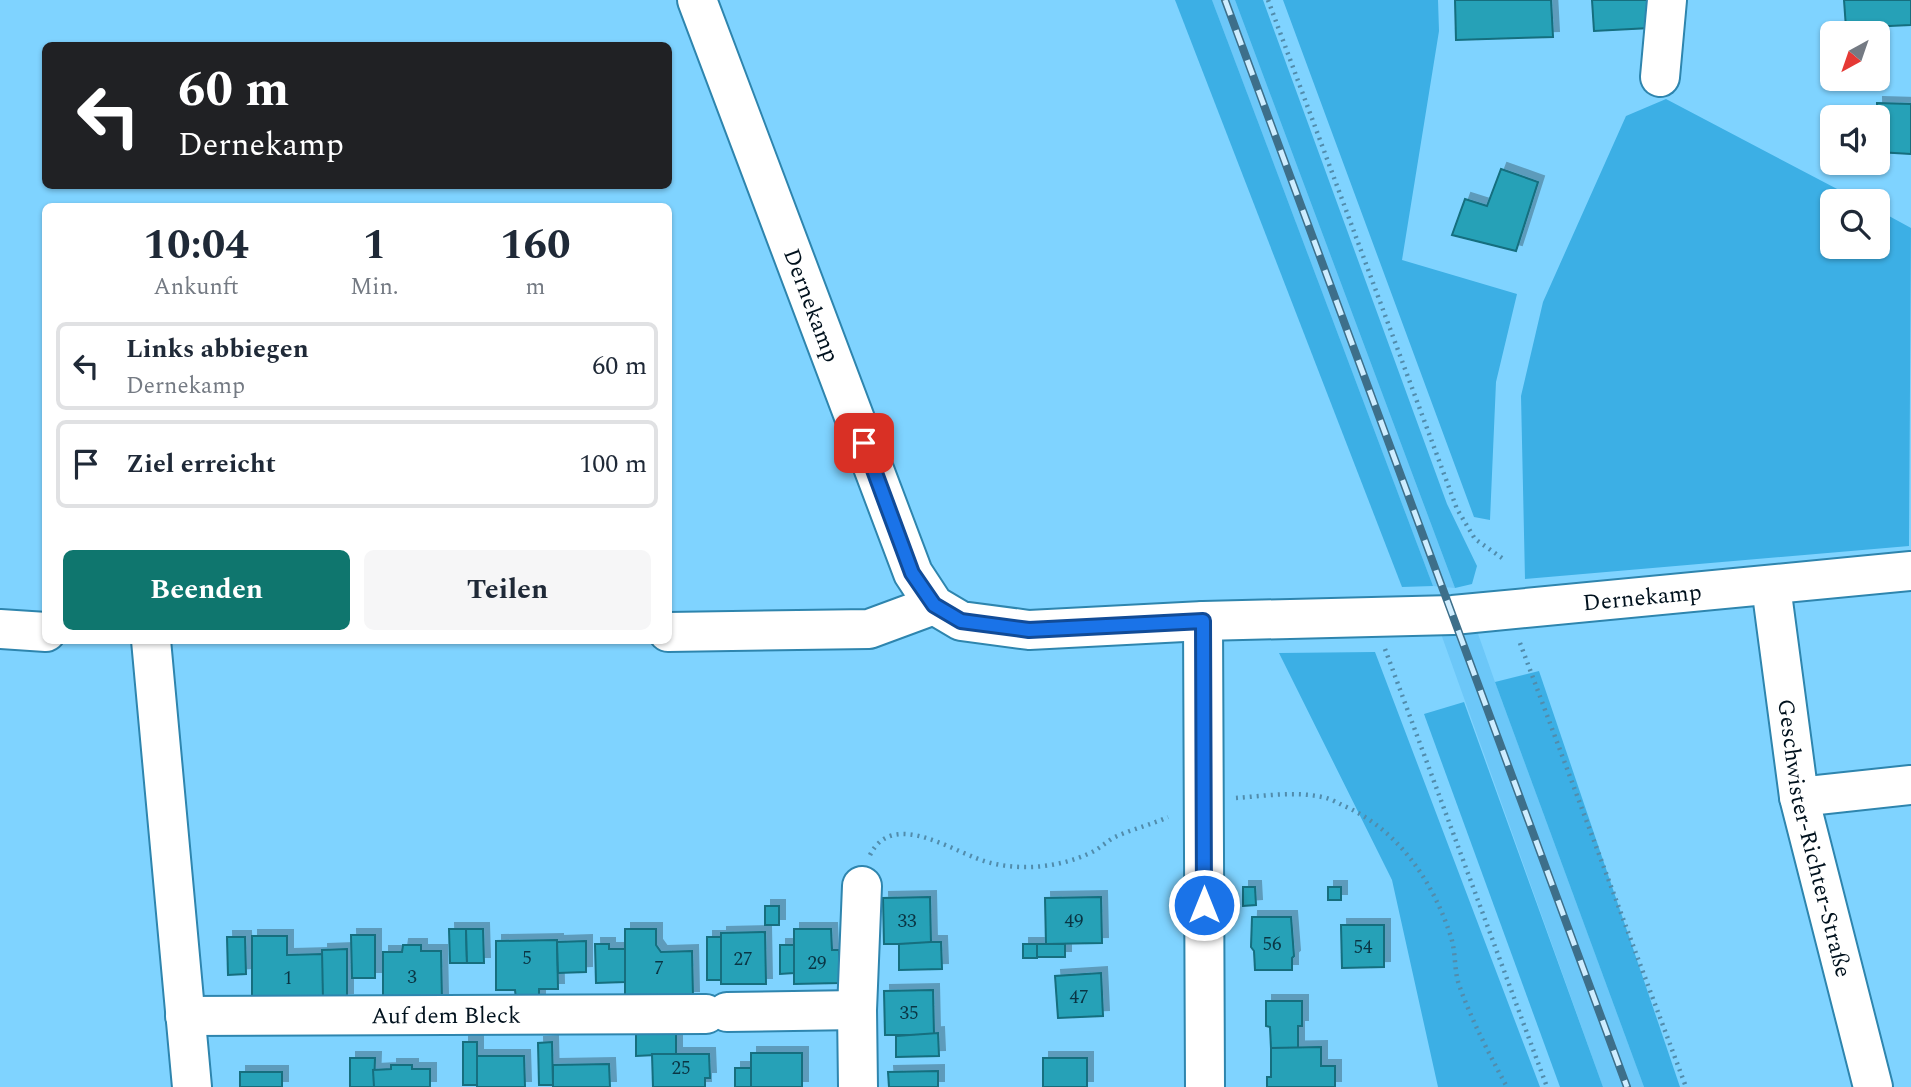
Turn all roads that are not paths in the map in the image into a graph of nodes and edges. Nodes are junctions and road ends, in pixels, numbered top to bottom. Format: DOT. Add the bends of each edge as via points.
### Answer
graph roads {
  1 [pos="697,0"];
  2 [pos="1667,0"];
  3 [pos="1660,77"];
  4 [pos="1911,571"];
  5 [pos="1771,586"];
  6 [pos="934,605"];
  7 [pos="1203,621"];
  8 [pos="0,629"];
  9 [pos="42,632"];
  10 [pos="672,632"];
  11 [pos="151,644"];
  12 [pos="1911,785"];
  13 [pos="1799,797"];
  14 [pos="862,886"];
  15 [pos="857,1010"];
  16 [pos="185,1016"];
  17 [pos="192,1087"];
  18 [pos="858,1087"];
  19 [pos="1205,1087"];
  20 [pos="1873,1087"];
  1 -- 6 [label="street, Dernekamp" via="912,573"];
  2 -- 3 [label="street"];
  4 -- 5 [label="street, Dernekamp"];
  5 -- 7 [label="street, Dernekamp" via="1453,615"];
  5 -- 13 [label="street, Geschwister-Richter-Straße"];
  6 -- 7 [label="street, Dernekamp" via="961,621 1029,630"];
  6 -- 10 [label="street" via="869,629"];
  7 -- 19 [label="street"];
  8 -- 9 [label="street"];
  11 -- 16 [label="street"];
  12 -- 13 [label="street"];
  13 -- 20 [label="street, Geschwister-Richter-Straße"];
  14 -- 15 [label="street"];
  15 -- 16 [label="street, Auf dem Bleck"];
  15 -- 18 [label="street"];
  16 -- 17 [label="street"];
}
